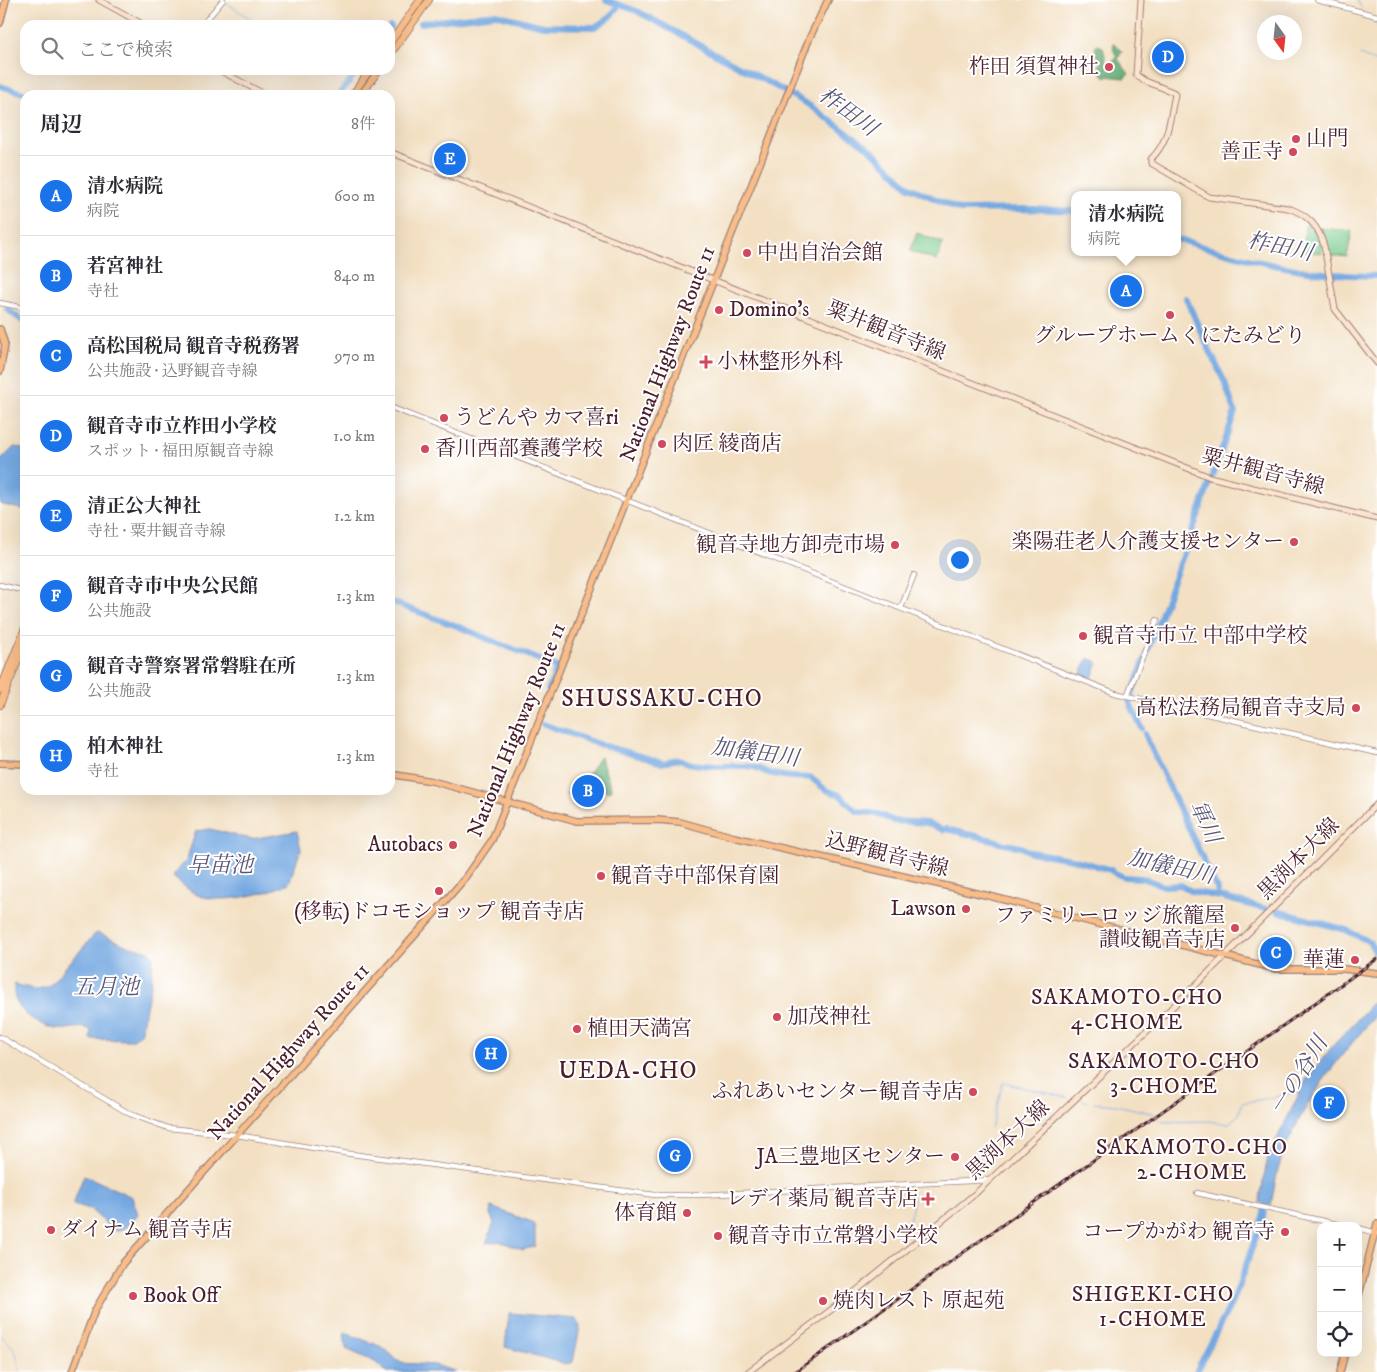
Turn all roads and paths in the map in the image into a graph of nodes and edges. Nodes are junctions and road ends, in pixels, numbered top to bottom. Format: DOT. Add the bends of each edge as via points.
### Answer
graph roads {
  1 [pos="6,0"];
  2 [pos="99,0"];
  3 [pos="222,0"];
  4 [pos="420,0"];
  5 [pos="429,0"];
  6 [pos="828,0"];
  7 [pos="1140,0"];
  8 [pos="1317,0"];
  9 [pos="1377,16"];
  10 [pos="135,20"];
  11 [pos="206,20"];
  12 [pos="0,23"];
  13 [pos="395,36"];
  14 [pos="395,48"];
  15 [pos="228,75"];
  16 [pos="366,75"];
  17 [pos="375,75"];
  18 [pos="257,90"];
  19 [pos="356,90"];
  20 [pos="365,90"];
  21 [pos="395,154"];
  22 [pos="714,281"];
  23 [pos="0,303"];
  24 [pos="20,307"];
  25 [pos="0,329"];
  26 [pos="1377,363"];
  27 [pos="0,371"];
  28 [pos="395,409"];
  29 [pos="628,501"];
  30 [pos="1377,519"];
  31 [pos="914,576"];
  32 [pos="0,585"];
  33 [pos="20,590"];
  34 [pos="901,608"];
  35 [pos="1157,620"];
  36 [pos="20,640"];
  37 [pos="20,656"];
  38 [pos="0,690"];
  39 [pos="1127,696"];
  40 [pos="0,704"];
  41 [pos="1377,754"];
  42 [pos="0,763"];
  43 [pos="20,764"];
  44 [pos="395,775"];
  45 [pos="508,803"];
  46 [pos="1377,804"];
  47 [pos="1224,956"];
  48 [pos="1377,973"];
  49 [pos="0,1037"];
  50 [pos="237,1135"];
  51 [pos="990,1180"];
  52 [pos="1197,1193"];
  53 [pos="1328,1222"];
  54 [pos="1377,1224"];
  55 [pos="1362,1229"];
  56 [pos="1376,1233"];
  57 [pos="1362,1284"];
  58 [pos="1344,1357"];
  59 [pos="72,1372"];
  60 [pos="748,1372"];
  61 [pos="1340,1372"];
  1 -- 12 [label="main road"];
  2 -- 10 [label="main road"];
  3 -- 11 [label="street"];
  4 -- 13 [label="highway"];
  5 -- 14 [label="highway"];
  6 -- 22 [label="main road, National Highway Route 11"];
  7 -- 26 [label="main road" via="1136,72 1145,81 1175,95 1164,143 1151,162 1209,197 1297,211 1314,223 1326,257 1335,309"];
  8 -- 9 [label="street"];
  15 -- 18 [label="main road"];
  16 -- 19 [label="highway"];
  17 -- 20 [label="highway"];
  21 -- 22 [label="main road, 粟井観音寺線"];
  22 -- 29 [label="main road, National Highway Route 11"];
  22 -- 30 [label="main road, 粟井観音寺線" via="1210,477"];
  23 -- 24 [label="street"];
  25 -- 27 [label="main road" via="5,345"];
  28 -- 29 [label="street"];
  29 -- 34 [label="street"];
  29 -- 45 [label="main road, National Highway Route 11"];
  31 -- 34 [label="street"];
  32 -- 33 [label="street"];
  34 -- 39 [label="street"];
  35 -- 39 [label="street"];
  36 -- 38 [label="highway"];
  37 -- 40 [label="highway"];
  39 -- 41 [label="street"];
  42 -- 43 [label="main road"];
  44 -- 45 [label="main road, 込野観音寺線" via="432,781"];
  45 -- 47 [label="main road, 込野観音寺線" via="586,822 680,822"];
  45 -- 50 [label="main road, National Highway Route 11" via="492,840 464,880"];
  46 -- 47 [label="main road, 黒渕本大線"];
  47 -- 48 [label="main road, 込野観音寺線" via="1276,969 1344,969"];
  47 -- 51 [label="main road, 黒渕本大線"];
  49 -- 50 [label="street" via="140,1119 185,1131"];
  50 -- 51 [label="street" via="344,1154 655,1194"];
  50 -- 59 [label="main road, National Highway Route 11" via="117,1272 91,1318"];
  51 -- 60 [label="main road, 黒渕本大線" via="866,1283"];
  52 -- 53 [label="street"];
  54 -- 56 [label="main road"];
  55 -- 56 [label="street"];
  56 -- 57 [label="main road"];
  58 -- 61 [label="main road"];
}
